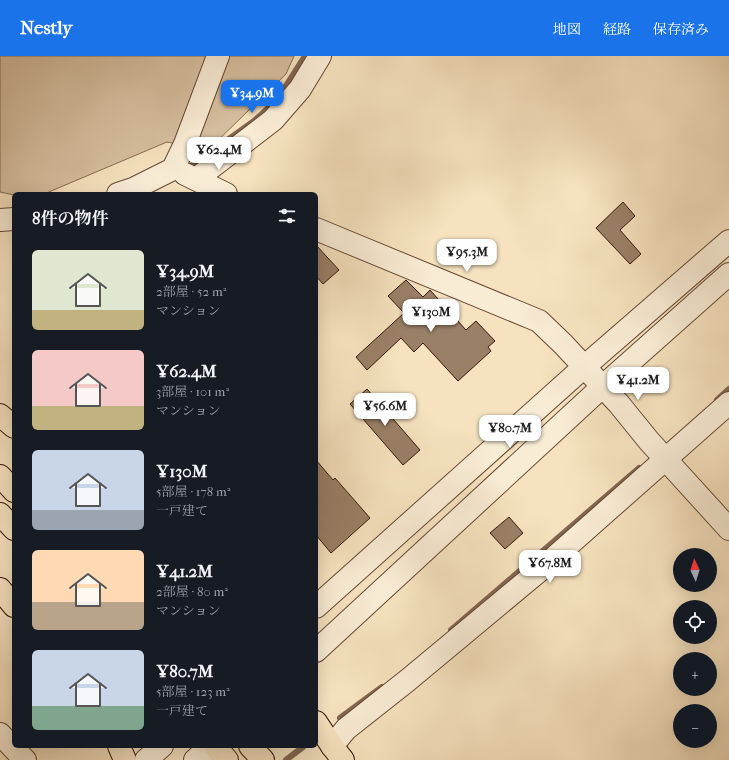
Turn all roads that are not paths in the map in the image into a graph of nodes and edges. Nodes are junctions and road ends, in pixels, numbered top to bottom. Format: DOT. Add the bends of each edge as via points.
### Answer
graph roads {
  1 [pos="218,56"];
  2 [pos="320,56"];
  3 [pos="173,169"];
  4 [pos="196,179"];
  5 [pos="124,192"];
  6 [pos="222,192"];
  7 [pos="0,220"];
  8 [pos="12,220"];
  9 [pos="318,230"];
  10 [pos="729,241"];
  11 [pos="729,274"];
  12 [pos="584,367"];
  13 [pos="602,386"];
  14 [pos="729,403"];
  15 [pos="0,415"];
  16 [pos="12,425"];
  17 [pos="666,459"];
  18 [pos="0,476"];
  19 [pos="12,488"];
  20 [pos="0,514"];
  21 [pos="12,527"];
  22 [pos="729,529"];
  23 [pos="0,589"];
  24 [pos="12,604"];
  25 [pos="318,605"];
  26 [pos="318,649"];
  27 [pos="318,725"];
  28 [pos="0,734"];
  29 [pos="12,746"];
  30 [pos="13,748"];
  31 [pos="120,748"];
  32 [pos="160,748"];
  33 [pos="209,748"];
  34 [pos="217,748"];
  35 [pos="252,748"];
  36 [pos="337,753"];
  37 [pos="25,760"];
  38 [pos="125,760"];
  39 [pos="146,760"];
  40 [pos="195,760"];
  41 [pos="228,760"];
  42 [pos="263,760"];
  1 -- 3 [label="street"];
  2 -- 4 [label="street" via="300,89 273,120"];
  3 -- 4 [label="street"];
  3 -- 5 [label="street"];
  4 -- 6 [label="street"];
  7 -- 8 [label="street"];
  9 -- 12 [label="street" via="539,321"];
  10 -- 12 [label="street"];
  11 -- 13 [label="street"];
  12 -- 13 [label="street"];
  12 -- 25 [label="street"];
  13 -- 17 [label="street"];
  13 -- 26 [label="street"];
  14 -- 17 [label="street"];
  15 -- 16 [label="highway"];
  17 -- 22 [label="street"];
  17 -- 36 [label="street" via="539,571 346,728"];
  18 -- 19 [label="highway"];
  20 -- 21 [label="highway"];
  23 -- 24 [label="highway"];
  27 -- 36 [label="highway"];
  28 -- 29 [label="street"];
  30 -- 37 [label="street"];
  31 -- 38 [label="highway"];
  32 -- 39 [label="street"];
  33 -- 40 [label="street"];
  34 -- 41 [label="highway"];
  35 -- 42 [label="highway"];
}
